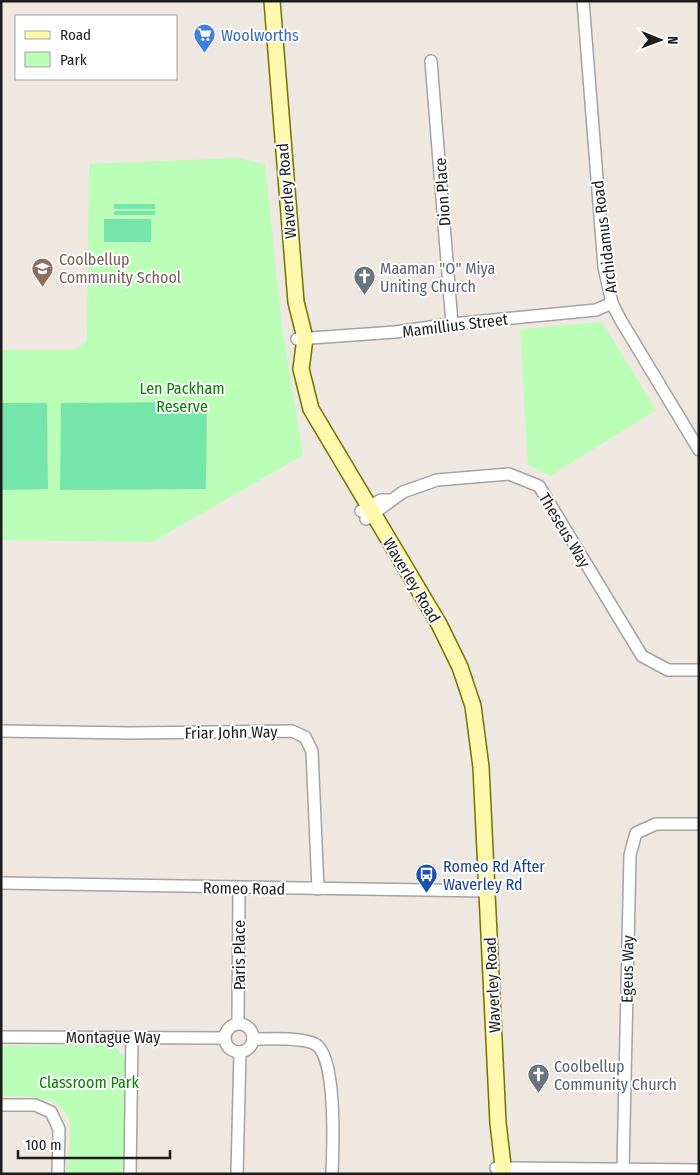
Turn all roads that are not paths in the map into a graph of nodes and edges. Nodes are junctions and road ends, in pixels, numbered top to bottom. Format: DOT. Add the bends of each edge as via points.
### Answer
graph roads {
  1 [pos="263,1"];
  2 [pos="272,1"];
  3 [pos="583,1"];
  4 [pos="431,61"];
  5 [pos="612,304"];
  6 [pos="452,324"];
  7 [pos="301,339"];
  8 [pos="699,450"];
  9 [pos="367,513"];
  10 [pos="699,670"];
  11 [pos="1,732"];
  12 [pos="699,824"];
  13 [pos="1,883"];
  14 [pos="239,888"];
  15 [pos="318,889"];
  16 [pos="483,891"];
  17 [pos="238,1023"];
  18 [pos="1,1037"];
  19 [pos="132,1037"];
  20 [pos="224,1038"];
  21 [pos="253,1039"];
  22 [pos="240,1052"];
  23 [pos="1,1105"];
  24 [pos="623,1169"];
  25 [pos="699,1170"];
  26 [pos="500,1171"];
  27 [pos="58,1174"];
  28 [pos="130,1174"];
  29 [pos="237,1174"];
  30 [pos="332,1174"];
  1 -- 7 [label="street, Waverley Road" via="288,305"];
  2 -- 7 [label="street, Waverley Road"];
  3 -- 5 [label="street, Archidamus Road" via="604,267"];
  4 -- 6 [label="street, Dion Place"];
  5 -- 6 [label="street, Mamillius Street" via="596,310"];
  5 -- 8 [label="street, Archidamus Road"];
  6 -- 7 [label="street, Mamillius Street"];
  7 -- 9 [label="street, Waverley Road" via="301,369 311,410"];
  9 -- 10 [label="street, Theseus Way" via="382,500 437,480 509,474 539,486 642,656 668,670"];
  9 -- 16 [label="street, Waverley Road" via="439,624 469,692 480,758"];
  11 -- 15 [label="street, Friar John Way" via="292,731 305,737 312,751"];
  12 -- 24 [label="street, Egeus Way" via="656,824 636,833 630,855"];
  13 -- 14 [label="street, Romeo Road"];
  14 -- 15 [label="street, Romeo Road"];
  14 -- 17 [label="street, Paris Place"];
  15 -- 16 [label="street, Romeo Road"];
  16 -- 26 [label="street, Waverley Road"];
  17 -- 20 [label="street" via="227,1030"];
  17 -- 21 [label="street" via="249,1028"];
  18 -- 19 [label="street, Montague Way"];
  19 -- 20 [label="street, Montague Way"];
  19 -- 28 [label="street"];
  20 -- 22 [label="street" via="229,1048"];
  21 -- 22 [label="street" via="250,1047"];
  21 -- 30 [label="street" via="310,1042 321,1048 328,1064 330,1082"];
  22 -- 29 [label="street"];
  23 -- 27 [label="street" via="35,1105 51,1112 59,1129"];
  24 -- 25 [label="street"];
  24 -- 26 [label="street"];
}
